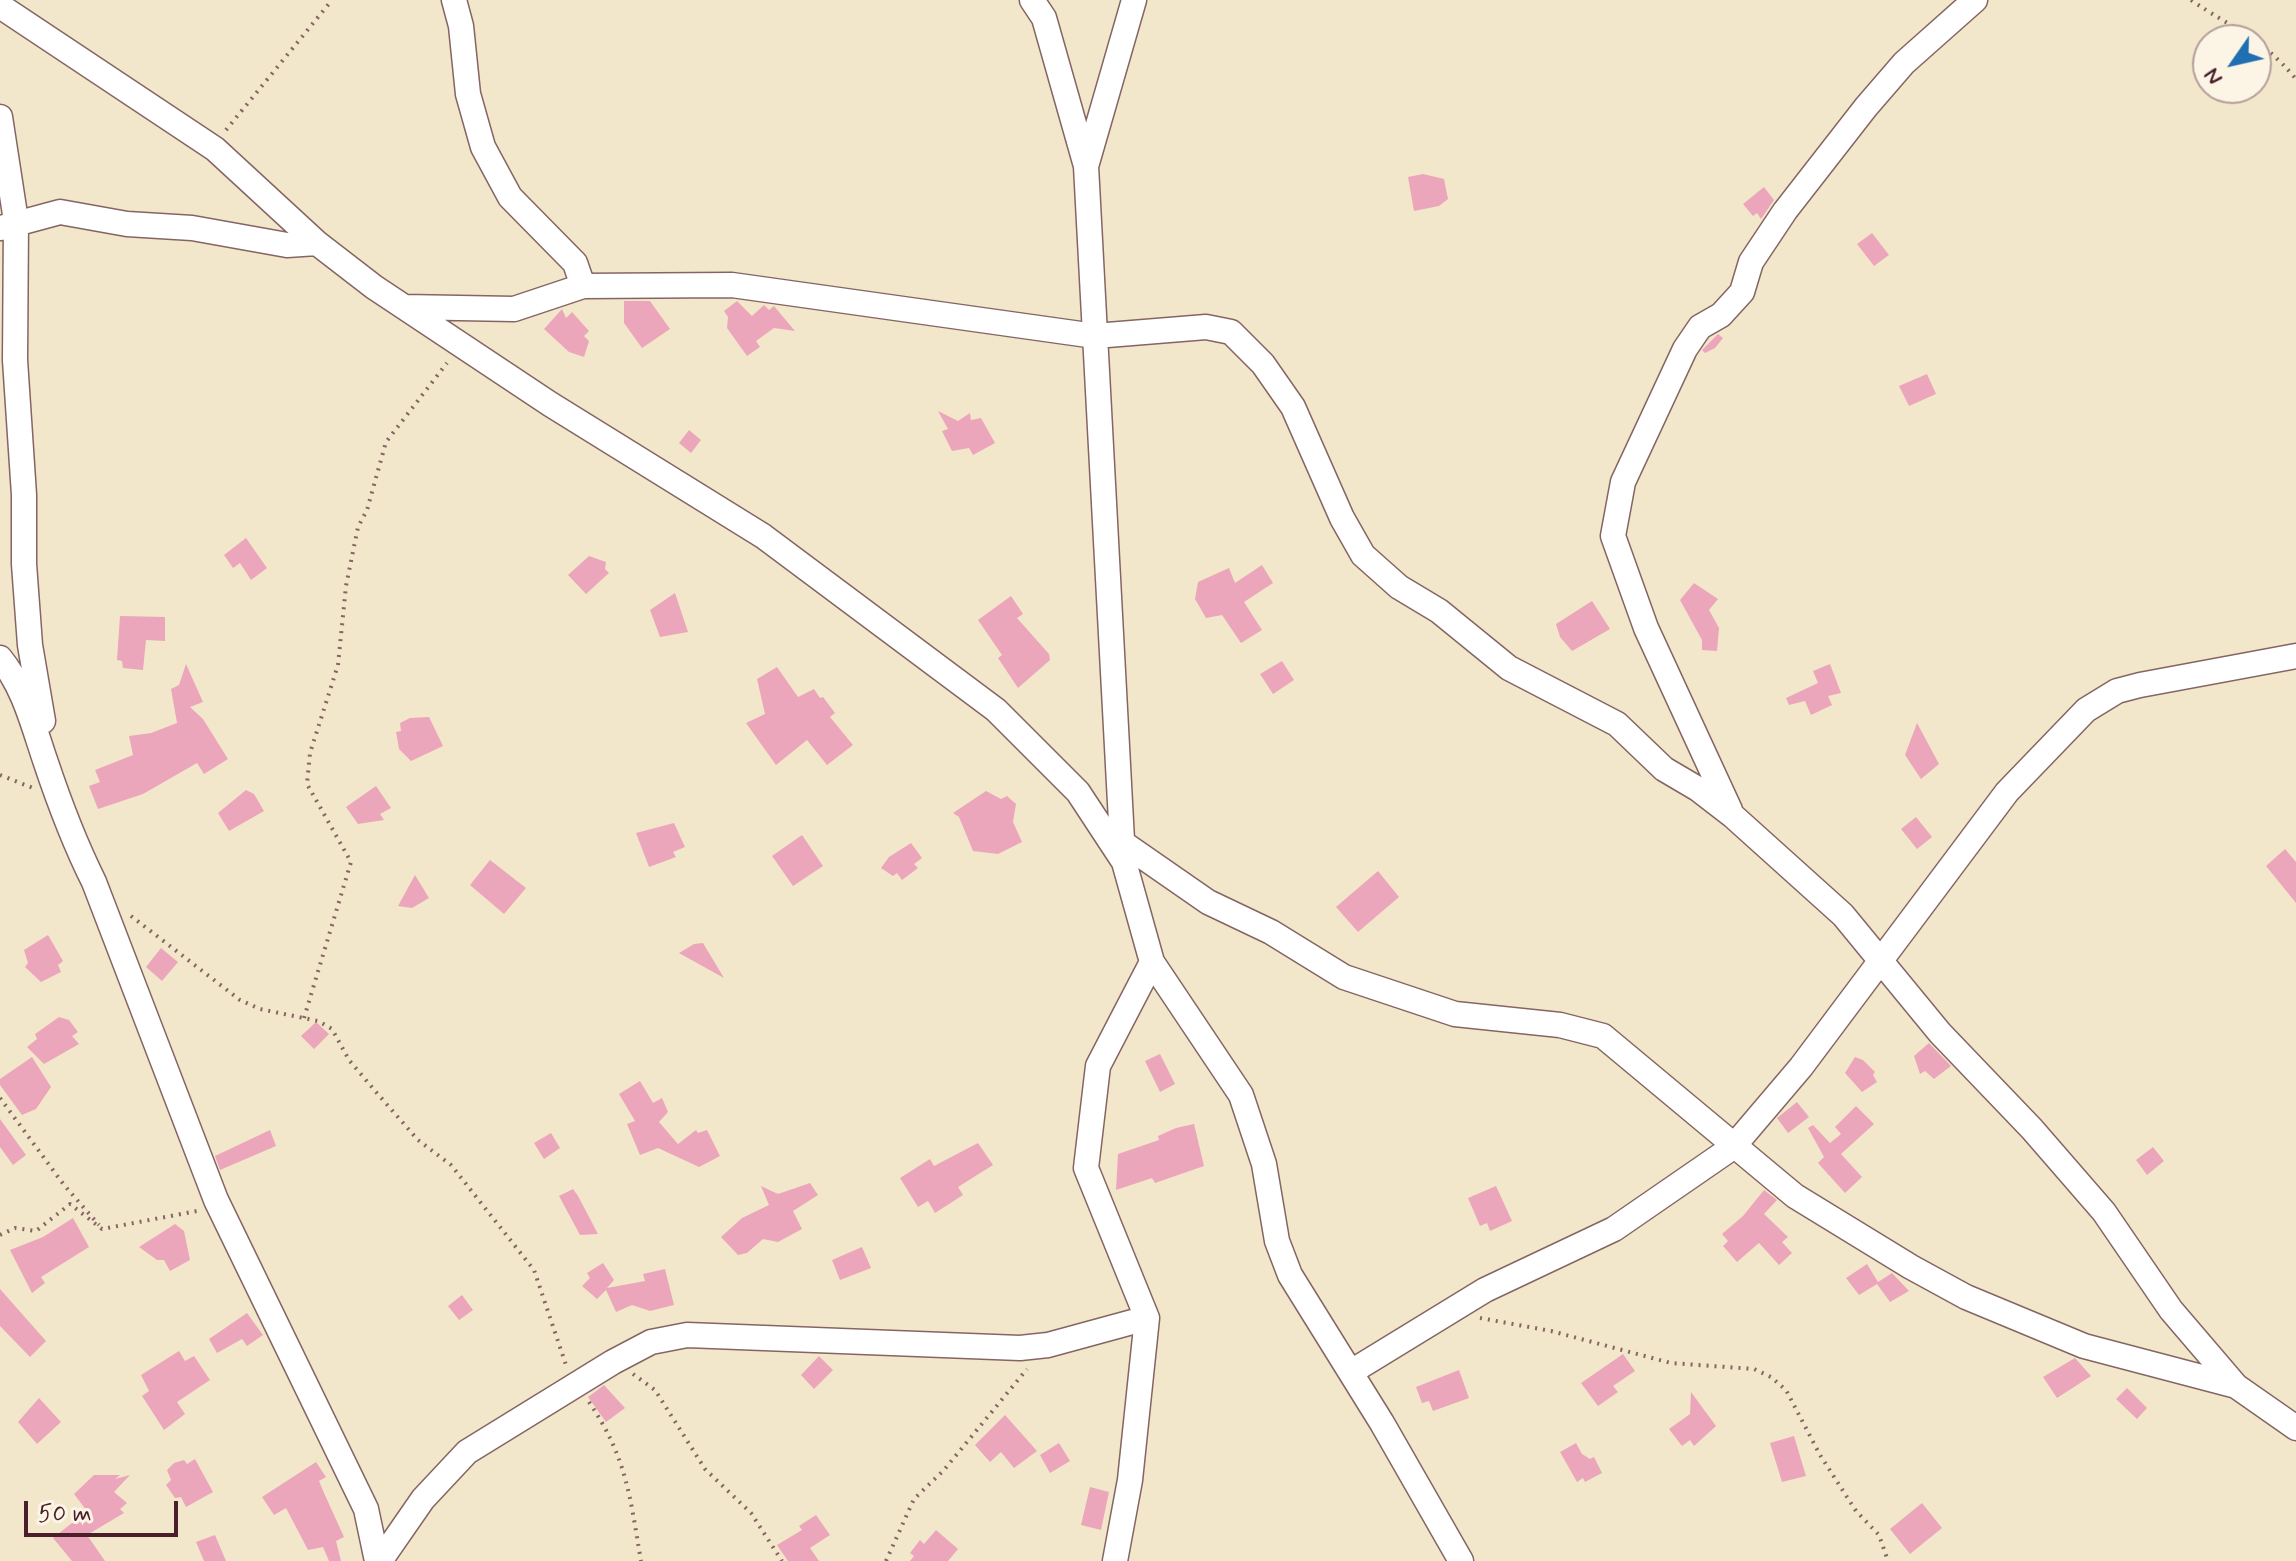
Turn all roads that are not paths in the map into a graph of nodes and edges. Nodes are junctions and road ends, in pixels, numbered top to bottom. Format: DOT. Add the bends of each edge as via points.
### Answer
graph roads {
  1 [pos="454,0"];
  2 [pos="1032,0"];
  3 [pos="1134,0"];
  4 [pos="1975,0"];
  5 [pos="0,6"];
  6 [pos="0,117"];
  7 [pos="1086,166"];
  8 [pos="8,225"];
  9 [pos="317,243"];
  10 [pos="583,286"];
  11 [pos="404,307"];
  12 [pos="1095,336"];
  13 [pos="2296,656"];
  14 [pos="0,658"];
  15 [pos="45,760"];
  16 [pos="1733,816"];
  17 [pos="1123,853"];
  18 [pos="1152,962"];
  19 [pos="1880,962"];
  20 [pos="1733,1147"];
  21 [pos="1147,1318"];
  22 [pos="1351,1372"];
  23 [pos="2236,1386"];
  24 [pos="2296,1428"];
  25 [pos="378,1561"];
  26 [pos="1115,1561"];
  27 [pos="1461,1561"];
  1 -- 10 [label="street" via="468,94 483,147 510,197 575,263"];
  2 -- 7 [label="street" via="1044,18"];
  3 -- 7 [label="street"];
  4 -- 16 [label="street" via="1904,63 1866,107 1785,211 1751,262 1742,292 1721,315 1700,327 1623,482 1613,536 1646,628"];
  5 -- 9 [label="street" via="215,149"];
  6 -- 8 [label="street"];
  7 -- 12 [label="street"];
  8 -- 9 [label="street" via="60,212 287,245"];
  8 -- 15 [label="street" via="24,564"];
  9 -- 11 [label="street"];
  10 -- 11 [label="street" via="514,309"];
  10 -- 12 [label="street" via="732,285"];
  11 -- 17 [label="street" via="763,536 996,710 1078,792"];
  12 -- 16 [label="street" via="1206,327 1231,332 1263,364 1293,407 1363,555 1509,668 1617,724 1664,769"];
  12 -- 17 [label="street"];
  13 -- 19 [label="street" via="2140,685 2117,691 2086,710 2007,792"];
  14 -- 15 [label="street" via="31,714"];
  15 -- 25 [label="street" via="216,1200 366,1509"];
  16 -- 19 [label="street" via="1843,915"];
  17 -- 18 [label="street"];
  17 -- 20 [label="street" via="1344,977 1455,1014 1560,1025 1603,1036"];
  18 -- 21 [label="street" via="1098,1066 1086,1168"];
  18 -- 22 [label="street" via="1241,1095 1264,1164 1277,1241 1290,1275"];
  19 -- 20 [label="street"];
  19 -- 23 [label="street" via="2080,1184 2171,1310"];
  20 -- 22 [label="street" via="1614,1229 1485,1290"];
  20 -- 23 [label="street" via="1795,1196 1966,1297 2084,1346"];
  21 -- 25 [label="street" via="1048,1345 984,1349 687,1335 651,1342 467,1452 423,1499"];
  21 -- 26 [label="street" via="1130,1480"];
  22 -- 27 [label="street"];
  23 -- 24 [label="street"];
}
